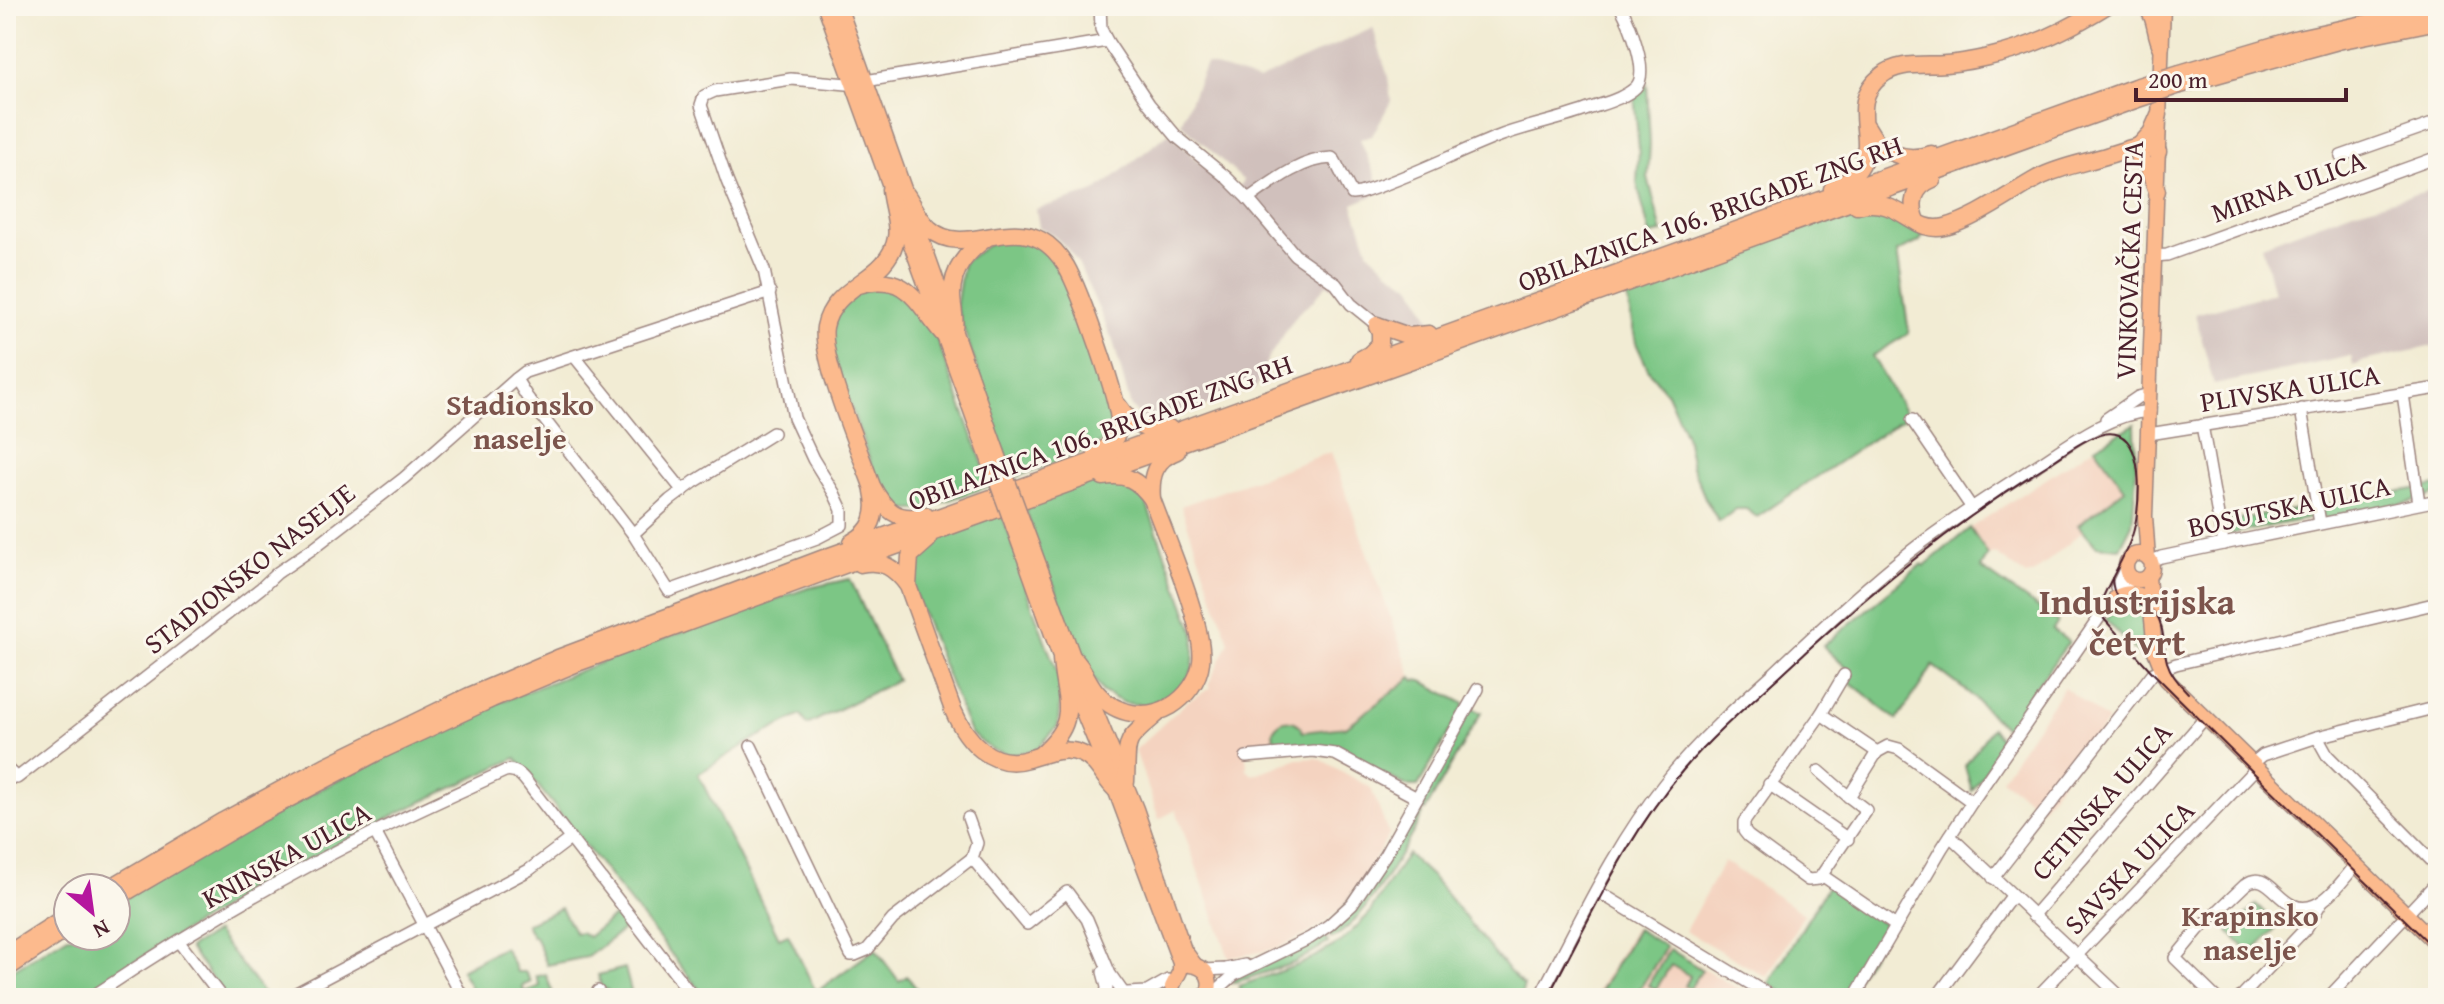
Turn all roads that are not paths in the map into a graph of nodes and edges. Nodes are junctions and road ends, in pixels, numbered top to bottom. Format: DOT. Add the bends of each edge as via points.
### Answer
graph roads {
  1 [pos="825,6"];
  2 [pos="839,6"];
  3 [pos="1100,6"];
  4 [pos="1620,6"];
  5 [pos="2120,6"];
  6 [pos="2145,6"];
  7 [pos="2163,6"];
  8 [pos="2438,8"];
  9 [pos="2101,9"];
  10 [pos="2438,21"];
  11 [pos="1107,41"];
  12 [pos="2161,46"];
  13 [pos="2180,79"];
  14 [pos="859,82"];
  15 [pos="2159,115"];
  16 [pos="1864,121"];
  17 [pos="2438,122"];
  18 [pos="2139,152"];
  19 [pos="2158,152"];
  20 [pos="2341,156"];
  21 [pos="2438,157"];
  22 [pos="1956,158"];
  23 [pos="2157,191"];
  24 [pos="898,192"];
  25 [pos="1248,199"];
  26 [pos="1836,207"];
  27 [pos="1796,209"];
  28 [pos="1918,223"];
  29 [pos="989,237"];
  30 [pos="2154,256"];
  31 [pos="853,286"];
  32 [pos="770,292"];
  33 [pos="1377,325"];
  34 [pos="1468,327"];
  35 [pos="949,331"];
  36 [pos="575,357"];
  37 [pos="1329,377"];
  38 [pos="516,379"];
  39 [pos="2438,388"];
  40 [pos="2150,394"];
  41 [pos="2403,394"];
  42 [pos="1117,404"];
  43 [pos="2301,409"];
  44 [pos="2150,411"];
  45 [pos="1912,420"];
  46 [pos="2202,425"];
  47 [pos="1200,430"];
  48 [pos="2090,432"];
  49 [pos="773,433"];
  50 [pos="2149,434"];
  51 [pos="1075,475"];
  52 [pos="872,486"];
  53 [pos="683,491"];
  54 [pos="1152,499"];
  55 [pos="2438,500"];
  56 [pos="2419,503"];
  57 [pos="1972,508"];
  58 [pos="955,518"];
  59 [pos="2320,523"];
  60 [pos="633,534"];
  61 [pos="2223,544"];
  62 [pos="826,564"];
  63 [pos="2140,568"];
  64 [pos="908,586"];
  65 [pos="2116,597"];
  66 [pos="2438,603"];
  67 [pos="2149,604"];
  68 [pos="2104,612"];
  69 [pos="1068,659"];
  70 [pos="2161,669"];
  71 [pos="1844,675"];
  72 [pos="1478,689"];
  73 [pos="2438,707"];
  74 [pos="1161,711"];
  75 [pos="1821,714"];
  76 [pos="2205,718"];
  77 [pos="2317,737"];
  78 [pos="751,746"];
  79 [pos="1877,752"];
  80 [pos="1040,755"];
  81 [pos="1246,757"];
  82 [pos="2254,766"];
  83 [pos="6,768"];
  84 [pos="1819,771"];
  85 [pos="1769,784"];
  86 [pos="1120,785"];
  87 [pos="1849,797"];
  88 [pos="1417,798"];
  89 [pos="1972,802"];
  90 [pos="968,818"];
  91 [pos="375,832"];
  92 [pos="1950,836"];
  93 [pos="570,839"];
  94 [pos="1848,839"];
  95 [pos="972,858"];
  96 [pos="2356,865"];
  97 [pos="2438,867"];
  98 [pos="132,875"];
  99 [pos="1823,876"];
  100 [pos="1993,878"];
  101 [pos="2438,881"];
  102 [pos="132,889"];
  103 [pos="1597,891"];
  104 [pos="2012,896"];
  105 [pos="2322,901"];
  106 [pos="2302,907"];
  107 [pos="2407,914"];
  108 [pos="2033,916"];
  109 [pos="2312,920"];
  110 [pos="52,925"];
  111 [pos="424,926"];
  112 [pos="1896,926"];
  113 [pos="52,939"];
  114 [pos="179,942"];
  115 [pos="1177,943"];
  116 [pos="1097,945"];
  117 [pos="2438,945"];
  118 [pos="6,955"];
  119 [pos="2076,957"];
  120 [pos="1269,958"];
  121 [pos="6,969"];
  122 [pos="1189,970"];
  123 [pos="1127,994"];
  124 [pos="1211,996"];
  125 [pos="93,997"];
  126 [pos="222,998"];
  127 [pos="287,998"];
  128 [pos="463,998"];
  129 [pos="694,998"];
  130 [pos="1106,998"];
  131 [pos="1168,998"];
  132 [pos="1175,998"];
  133 [pos="1539,998"];
  134 [pos="1774,998"];
  135 [pos="1854,998"];
  136 [pos="1936,998"];
  137 [pos="2036,998"];
  138 [pos="2122,998"];
  139 [pos="2216,998"];
  140 [pos="2240,998"];
  141 [pos="2328,998"];
  1 -- 14 [label="main road"];
  2 -- 14 [label="main road"];
  3 -- 11 [label="street"];
  4 -- 25 [label="street" via="1641,78 1625,95 1496,137 1360,193 1352,194 1335,161 1325,158 1299,167"];
  5 -- 9 [label="highway"];
  6 -- 12 [label="highway"];
  7 -- 12 [label="main road, VINKOVAČKA CESTA"];
  8 -- 13 [label="highway" via="2298,38"];
  9 -- 16 [label="highway" via="2013,51 1888,71 1868,92"];
  10 -- 13 [label="highway"];
  11 -- 14 [label="street"];
  11 -- 25 [label="street" via="1165,124"];
  12 -- 15 [label="main road, VINKOVAČKA CESTA"];
  13 -- 22 [label="highway, OBILAZNICA 106. BRIGADE ZNG RH, bridge"];
  14 -- 24 [label="main road"];
  14 -- 32 [label="street" via="791,79 715,91 702,100"];
  15 -- 18 [label="highway"];
  15 -- 19 [label="main road, VINKOVAČKA CESTA"];
  16 -- 22 [label="highway" via="1879,145 1896,155 1948,151"];
  16 -- 27 [label="highway" via="1866,156 1856,173"];
  17 -- 20 [label="street"];
  18 -- 19 [label="highway" via="2150,147"];
  18 -- 23 [label="highway"];
  18 -- 28 [label="highway" via="2054,170 1947,227"];
  19 -- 23 [label="main road, VINKOVAČKA CESTA"];
  21 -- 30 [label="street, MIRNA ULICA"];
  22 -- 26 [label="highway, OBILAZNICA 106. BRIGADE ZNG RH"];
  22 -- 27 [label="highway, OBILAZNICA 106. BRIGADE ZNG RH"];
  22 -- 28 [label="highway" via="1948,172 1915,194"];
  23 -- 30 [label="main road, VINKOVAČKA CESTA"];
  24 -- 29 [label="highway" via="936,234 955,240"];
  24 -- 31 [label="highway" via="892,210 895,242 881,266"];
  24 -- 35 [label="main road"];
  25 -- 33 [label="street" via="1295,255 1336,284"];
  26 -- 28 [label="highway" via="1883,205"];
  26 -- 47 [label="highway, OBILAZNICA 106. BRIGADE ZNG RH"];
  27 -- 34 [label="highway, OBILAZNICA 106. BRIGADE ZNG RH"];
  29 -- 35 [label="highway" via="969,251 955,276 955,313"];
  29 -- 42 [label="highway" via="1024,234 1058,254 1080,299"];
  30 -- 40 [label="main road, VINKOVAČKA CESTA"];
  31 -- 35 [label="highway" via="878,281 897,285"];
  31 -- 52 [label="highway" via="829,314 825,342"];
  32 -- 36 [label="street, STADIONSKO NASELJE"];
  32 -- 60 [label="street" via="794,418 842,510 842,525 669,591"];
  33 -- 34 [label="highway" via="1419,336"];
  33 -- 37 [label="highway" via="1381,338 1376,349"];
  34 -- 37 [label="highway, OBILAZNICA 106. BRIGADE ZNG RH"];
  35 -- 69 [label="main road, bridge"];
  36 -- 38 [label="street, STADIONSKO NASELJE"];
  36 -- 53 [label="street"];
  37 -- 47 [label="highway, OBILAZNICA 106. BRIGADE ZNG RH"];
  38 -- 60 [label="street"];
  38 -- 83 [label="street, STADIONSKO NASELJE" via="377,499 17,778"];
  39 -- 41 [label="street, PLIVSKA ULICA"];
  40 -- 44 [label="main road, VINKOVAČKA CESTA"];
  40 -- 48 [label="street"];
  41 -- 43 [label="street, PLIVSKA ULICA"];
  41 -- 56 [label="street"];
  42 -- 47 [label="highway" via="1134,424 1151,430"];
  42 -- 51 [label="highway" via="1119,426 1111,444"];
  43 -- 46 [label="street, PLIVSKA ULICA"];
  43 -- 59 [label="street"];
  44 -- 48 [label="street" via="2128,414"];
  44 -- 50 [label="main road, VINKOVAČKA CESTA"];
  45 -- 57 [label="street"];
  46 -- 50 [label="street, PLIVSKA ULICA"];
  46 -- 61 [label="street"];
  47 -- 51 [label="highway, OBILAZNICA 106. BRIGADE ZNG RH"];
  47 -- 54 [label="highway" via="1156,466"];
  48 -- 57 [label="street"];
  49 -- 53 [label="street"];
  50 -- 63 [label="main road, VINKOVAČKA CESTA"];
  51 -- 54 [label="highway" via="1126,476"];
  51 -- 58 [label="highway, OBILAZNICA 106. BRIGADE ZNG RH"];
  52 -- 58 [label="highway" via="898,516 937,512"];
  52 -- 62 [label="highway" via="876,512 870,527"];
  53 -- 60 [label="street"];
  54 -- 74 [label="highway" via="1202,648 1200,670 1190,689"];
  55 -- 56 [label="street, BOSUTSKA ULICA"];
  56 -- 59 [label="street, BOSUTSKA ULICA"];
  57 -- 103 [label="street" via="1851,601 1697,746 1640,817"];
  58 -- 62 [label="highway, OBILAZNICA 106. BRIGADE ZNG RH"];
  58 -- 64 [label="highway" via="914,550"];
  59 -- 61 [label="street, BOSUTSKA ULICA"];
  61 -- 63 [label="street, BOSUTSKA ULICA" via="2161,557"];
  62 -- 64 [label="highway" via="849,568 879,563"];
  62 -- 98 [label="highway, OBILAZNICA 106. BRIGADE ZNG RH" via="617,635 458,701 270,795"];
  62 -- 102 [label="highway, OBILAZNICA 106. BRIGADE ZNG RH" via="429,728 258,815"];
  63 -- 65 [label="street"];
  63 -- 67 [label="main road, VINKOVAČKA CESTA"];
  63 -- 68 [label="street"];
  64 -- 80 [label="highway" via="960,727 983,752 1009,761"];
  65 -- 67 [label="main road" via="2135,593"];
  65 -- 68 [label="street"];
  66 -- 70 [label="street"];
  67 -- 70 [label="main road, VINKOVAČKA CESTA"];
  68 -- 89 [label="street"];
  69 -- 74 [label="highway" via="1083,668 1099,696 1121,711"];
  69 -- 80 [label="highway" via="1062,676 1068,698 1066,722"];
  69 -- 86 [label="main road"];
  70 -- 76 [label="main road, VINKOVAČKA CESTA"];
  70 -- 100 [label="street" via="2143,683"];
  71 -- 75 [label="street"];
  72 -- 88 [label="street"];
  73 -- 77 [label="street"];
  74 -- 86 [label="highway" via="1130,737"];
  75 -- 79 [label="street"];
  75 -- 85 [label="street"];
  76 -- 82 [label="main road, VINKOVAČKA CESTA"];
  76 -- 108 [label="street, CETINSKA ULICA"];
  77 -- 82 [label="street" via="2263,755"];
  77 -- 97 [label="street" via="2327,755"];
  78 -- 95 [label="street" via="851,955 867,950 893,919"];
  79 -- 87 [label="street"];
  79 -- 89 [label="street" via="1888,746 1899,749"];
  80 -- 86 [label="highway" via="1081,753 1106,781"];
  81 -- 88 [label="street" via="1335,754"];
  82 -- 96 [label="main road, VINKOVAČKA CESTA"];
  82 -- 119 [label="street, SAVSKA ULICA"];
  84 -- 87 [label="street"];
  85 -- 94 [label="street"];
  85 -- 99 [label="street" via="1744,822 1744,831 1808,880"];
  86 -- 115 [label="main road"];
  87 -- 94 [label="street" via="1866,810"];
  88 -- 120 [label="street" via="1352,904 1317,934"];
  89 -- 92 [label="street"];
  90 -- 95 [label="street" via="977,843"];
  91 -- 93 [label="street, KNINSKA ULICA" via="512,770"];
  91 -- 111 [label="street"];
  91 -- 114 [label="street, KNINSKA ULICA"];
  92 -- 100 [label="street"];
  92 -- 112 [label="street"];
  93 -- 111 [label="street" via="537,866"];
  93 -- 129 [label="street"];
  94 -- 99 [label="street"];
  95 -- 116 [label="street" via="1027,924 1067,892 1087,919"];
  96 -- 105 [label="street"];
  96 -- 107 [label="main road, VINKOVAČKA CESTA"];
  99 -- 112 [label="street"];
  100 -- 104 [label="street"];
  101 -- 107 [label="street"];
  103 -- 133 [label="street"];
  103 -- 134 [label="street"];
  104 -- 108 [label="street"];
  104 -- 136 [label="street"];
  105 -- 106 [label="street"];
  105 -- 109 [label="street"];
  106 -- 109 [label="street"];
  106 -- 139 [label="street" via="2288,904 2261,880 2249,882 2198,930 2175,958"];
  107 -- 117 [label="main road, VINKOVAČKA CESTA"];
  107 -- 141 [label="street"];
  108 -- 119 [label="street"];
  109 -- 140 [label="street"];
  110 -- 118 [label="highway"];
  111 -- 127 [label="street"];
  111 -- 128 [label="street"];
  112 -- 135 [label="street"];
  113 -- 121 [label="highway"];
  114 -- 125 [label="street, KNINSKA ULICA"];
  114 -- 126 [label="street"];
  115 -- 122 [label="main road"];
  115 -- 122 [label="main road" via="1192,954"];
  116 -- 123 [label="street" via="1113,980"];
  116 -- 130 [label="street"];
  119 -- 137 [label="street, SAVSKA ULICA"];
  119 -- 138 [label="street"];
  120 -- 122 [label="street" via="1236,967"];
  120 -- 124 [label="street" via="1228,979"];
  122 -- 123 [label="street" via="1147,992"];
  122 -- 124 [label="main road" via="1210,983"];
  122 -- 131 [label="main road" via="1166,990"];
  122 -- 132 [label="main road" via="1172,987"];
  123 -- 130 [label="street" via="1113,992"];
}
